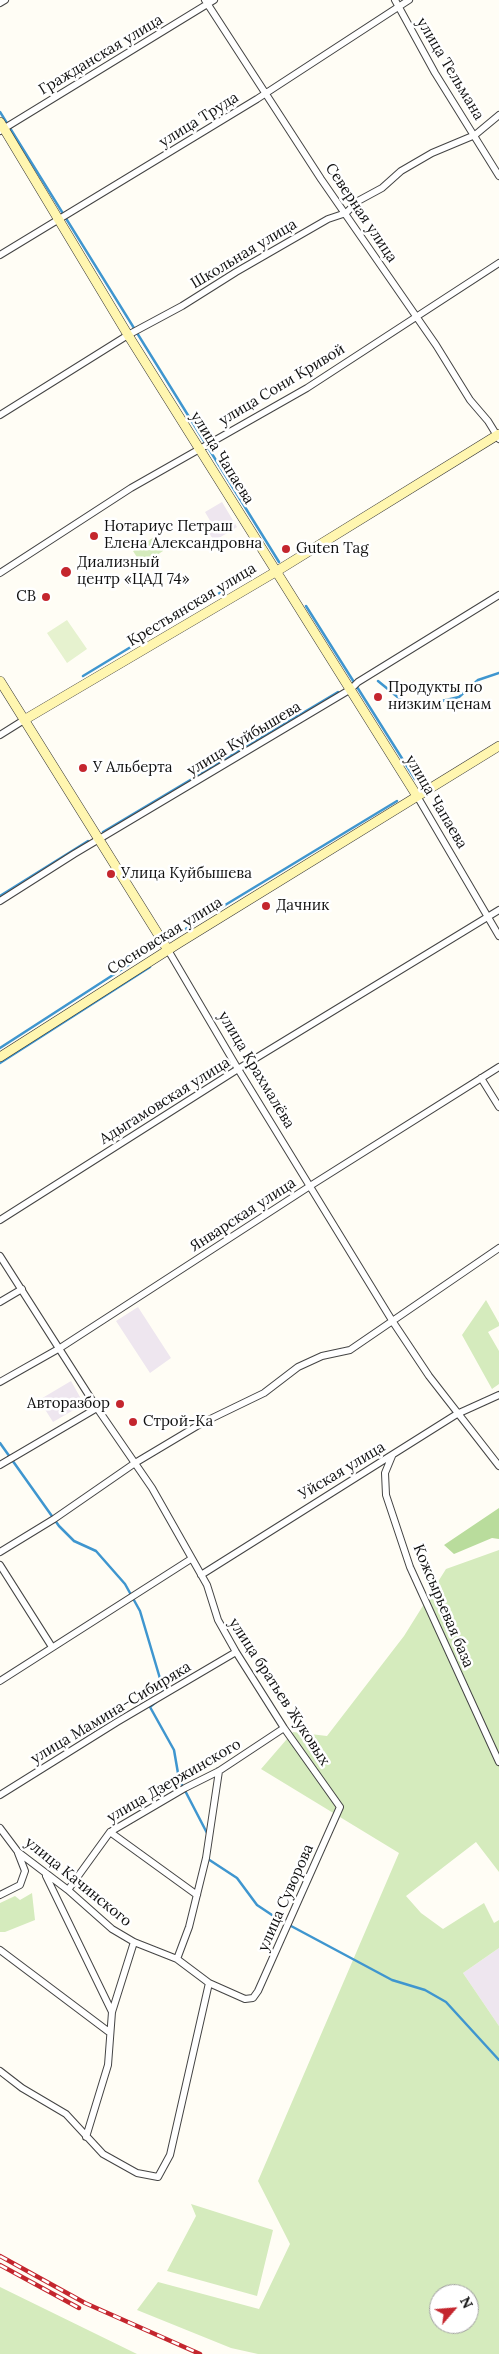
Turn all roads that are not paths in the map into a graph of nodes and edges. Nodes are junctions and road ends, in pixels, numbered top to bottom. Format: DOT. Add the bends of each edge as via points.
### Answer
graph roads {
  1 [pos="5,0"];
  2 [pos="214,0"];
  3 [pos="409,0"];
  4 [pos="0,3"];
  5 [pos="207,3"];
  6 [pos="397,3"];
  7 [pos="267,92"];
  8 [pos="499,115"];
  9 [pos="1,127"];
  10 [pos="475,135"];
  11 [pos="499,176"];
  12 [pos="346,213"];
  13 [pos="58,220"];
  14 [pos="0,255"];
  15 [pos="499,263"];
  16 [pos="416,317"];
  17 [pos="128,335"];
  18 [pos="0,415"];
  19 [pos="498,436"];
  20 [pos="199,448"];
  21 [pos="277,571"];
  22 [pos="0,572"];
  23 [pos="499,595"];
  24 [pos="0,681"];
  25 [pos="351,689"];
  26 [pos="24,720"];
  27 [pos="0,735"];
  28 [pos="499,746"];
  29 [pos="416,796"];
  30 [pos="98,840"];
  31 [pos="0,901"];
  32 [pos="499,910"];
  33 [pos="488,918"];
  34 [pos="499,936"];
  35 [pos="168,950"];
  36 [pos="0,1057"];
  37 [pos="499,1067"];
  38 [pos="238,1069"];
  39 [pos="481,1078"];
  40 [pos="499,1107"];
  41 [pos="310,1186"];
  42 [pos="0,1220"];
  43 [pos="499,1248"];
  44 [pos="0,1256"];
  45 [pos="22,1289"];
  46 [pos="0,1302"];
  47 [pos="393,1322"];
  48 [pos="60,1348"];
  49 [pos="0,1382"];
  50 [pos="499,1395"];
  51 [pos="97,1408"];
  52 [pos="457,1414"];
  53 [pos="393,1455"];
  54 [pos="135,1464"];
  55 [pos="0,1466"];
  56 [pos="499,1466"];
  57 [pos="0,1552"];
  58 [pos="191,1559"];
  59 [pos="0,1565"];
  60 [pos="201,1575"];
  61 [pos="52,1647"];
  62 [pos="236,1652"];
  63 [pos="0,1681"];
  64 [pos="284,1728"];
  65 [pos="499,1762"];
  66 [pos="219,1771"];
  67 [pos="0,1795"];
  68 [pos="340,1807"];
  69 [pos="0,1828"];
  70 [pos="110,1832"];
  71 [pos="18,1852"];
  72 [pos="46,1875"];
  73 [pos="68,1890"];
  74 [pos="0,1895"];
  75 [pos="197,1896"];
  76 [pos="134,1942"];
  77 [pos="0,1950"];
  78 [pos="177,1960"];
  79 [pos="209,1982"];
  80 [pos="252,1998"];
  81 [pos="112,2012"];
  82 [pos="109,2032"];
  83 [pos="0,2072"];
  84 [pos="86,2137"];
  1 -- 4 [label="street"];
  2 -- 5 [label="street, Гражданская улица"];
  3 -- 6 [label="street, улица Труда"];
  5 -- 7 [label="street, Северная улица"];
  5 -- 9 [label="street, Гражданская улица"];
  6 -- 7 [label="street, улица Труда"];
  6 -- 10 [label="street, улица Тельмана"];
  7 -- 12 [label="street, Северная улица"];
  7 -- 13 [label="street, улица Труда"];
  8 -- 10 [label="street, Школьная улица"];
  9 -- 13 [label="street, улица Чапаева"];
  10 -- 11 [label="street, улица Тельмана"];
  10 -- 12 [label="street, Школьная улица" via="432,153 401,171"];
  12 -- 16 [label="street, Северная улица"];
  12 -- 17 [label="street, Школьная улица" via="328,219"];
  13 -- 14 [label="street, улица Труда"];
  13 -- 17 [label="street, улица Чапаева"];
  15 -- 16 [label="street, улица Сони Кривой"];
  16 -- 19 [label="street, Северная улица" via="470,400"];
  16 -- 20 [label="street, улица Сони Кривой" via="307,388"];
  17 -- 18 [label="street, Школьная улица"];
  17 -- 20 [label="street, улица Чапаева"];
  19 -- 21 [label="street, Крестьянская улица"];
  20 -- 21 [label="street, улица Чапаева"];
  20 -- 22 [label="street, улица Сони Кривой"];
  21 -- 25 [label="street, улица Чапаева"];
  21 -- 26 [label="street, Крестьянская улица"];
  23 -- 25 [label="street, улица Куйбышева"];
  24 -- 26 [label="street, улица Крахмалёва"];
  25 -- 29 [label="street, улица Чапаева"];
  25 -- 30 [label="street, улица Куйбышева"];
  26 -- 27 [label="street, Крестьянская улица"];
  26 -- 30 [label="street, улица Крахмалёва"];
  28 -- 29 [label="street, Сосновская улица"];
  29 -- 33 [label="street, улица Чапаева"];
  29 -- 35 [label="street, Сосновская улица"];
  30 -- 31 [label="street, улица Куйбышева"];
  30 -- 35 [label="street, улица Крахмалёва"];
  32 -- 33 [label="street, Адыгамовская улица"];
  33 -- 34 [label="street, улица Чапаева"];
  33 -- 38 [label="street, Адыгамовская улица"];
  35 -- 36 [label="street, Сосновская улица"];
  35 -- 38 [label="street, улица Крахмалёва"];
  37 -- 39 [label="street, Январская улица"];
  38 -- 41 [label="street, улица Крахмалёва"];
  38 -- 42 [label="street, Адыгамовская улица"];
  39 -- 40 [label="street"];
  39 -- 41 [label="street, Январская улица"];
  41 -- 47 [label="street, улица Крахмалёва"];
  41 -- 48 [label="street, Январская улица"];
  43 -- 47 [label="street"];
  44 -- 45 [label="street, улица братьев Жуковых"];
  45 -- 46 [label="street"];
  45 -- 48 [label="street, улица братьев Жуковых"];
  47 -- 52 [label="street, улица Крахмалёва"];
  47 -- 54 [label="street" via="350,1350 298,1366 264,1393 202,1424"];
  48 -- 49 [label="street, Январская улица"];
  48 -- 51 [label="street, улица братьев Жуковых"];
  50 -- 52 [label="street, Уйская улица"];
  51 -- 54 [label="street, улица братьев Жуковых"];
  51 -- 55 [label="street"];
  52 -- 53 [label="street, Уйская улица"];
  52 -- 56 [label="street, улица Крахмалёва"];
  53 -- 60 [label="street, Уйская улица"];
  53 -- 65 [label="street, Кожсырьевая база" via="384,1473 386,1495 410,1567"];
  54 -- 57 [label="street"];
  54 -- 58 [label="street, улица братьев Жуковых"];
  58 -- 60 [label="street, улица братьев Жуковых"];
  58 -- 61 [label="street"];
  59 -- 61 [label="street"];
  60 -- 62 [label="street, улица братьев Жуковых" via="218,1620"];
  61 -- 63 [label="street"];
  62 -- 64 [label="street, улица братьев Жуковых"];
  62 -- 67 [label="street, улица Мамина-Сибиряка"];
  64 -- 66 [label="street, улица Дзержинского"];
  64 -- 68 [label="street, улица братьев Жуковых"];
  66 -- 70 [label="street, улица Дзержинского"];
  66 -- 75 [label="street"];
  68 -- 80 [label="street, улица Суворова" via="258,1991"];
  69 -- 71 [label="street, улица Качинского"];
  70 -- 73 [label="street, улица Дзержинского"];
  70 -- 75 [label="street"];
  71 -- 72 [label="street, улица Качинского"];
  71 -- 74 [label="street" via="25,1871 20,1885"];
  72 -- 73 [label="street, улица Качинского"];
  72 -- 81 [label="street"];
  73 -- 76 [label="street, улица Качинского" via="112,1929"];
  75 -- 78 [label="street"];
  76 -- 78 [label="street, улица Качинского"];
  76 -- 81 [label="street"];
  77 -- 82 [label="street"];
  78 -- 79 [label="street, улица Качинского"];
  79 -- 80 [label="street, улица Качинского" via="245,1999"];
  79 -- 84 [label="street" via="170,2155 158,2176 125,2168 103,2154"];
  81 -- 82 [label="street"];
  82 -- 84 [label="street" via="108,2065"];
  83 -- 84 [label="street" via="66,2114"];
}
